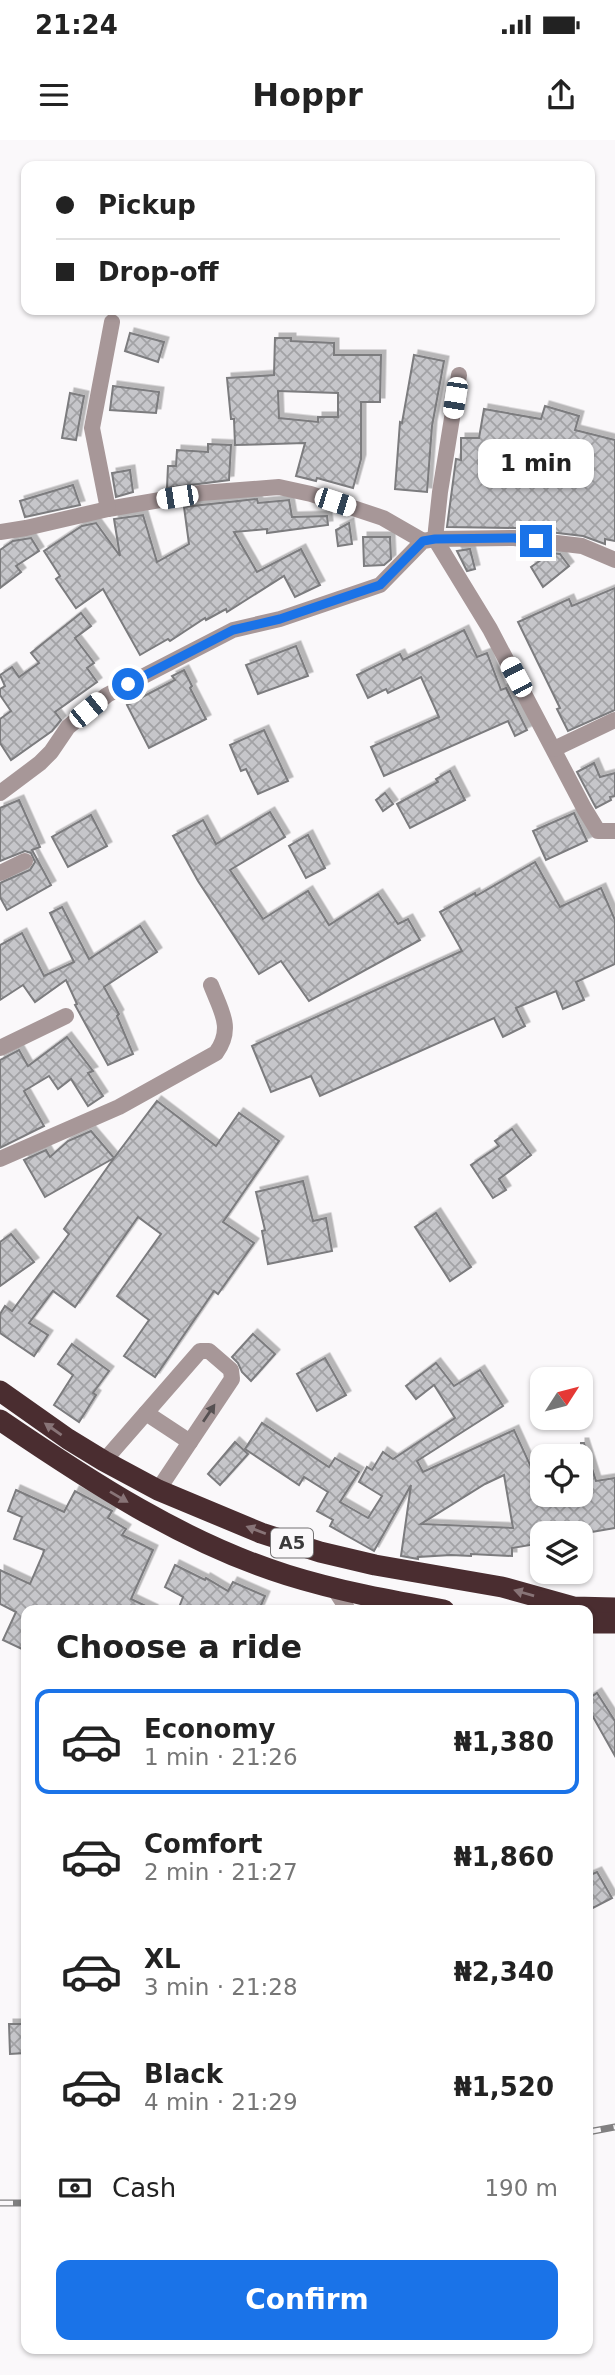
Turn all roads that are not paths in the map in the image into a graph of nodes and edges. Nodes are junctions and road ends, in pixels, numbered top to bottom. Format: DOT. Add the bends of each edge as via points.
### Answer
graph roads {
  1 [pos="112,322"];
  2 [pos="459,375"];
  3 [pos="108,509"];
  4 [pos="0,531"];
  5 [pos="429,540"];
  6 [pos="615,560"];
  7 [pos="615,720"];
  8 [pos="554,748"];
  9 [pos="0,793"];
  10 [pos="615,831"];
  11 [pos="25,861"];
  12 [pos="0,873"];
  13 [pos="211,985"];
  14 [pos="65,1016"];
  15 [pos="0,1048"];
  16 [pos="0,1159"];
  17 [pos="0,1391"];
  18 [pos="146,1413"];
  19 [pos="0,1420"];
  20 [pos="190,1442"];
  21 [pos="104,1461"];
  22 [pos="158,1490"];
  23 [pos="333,1587"];
  24 [pos="345,1605"];
  25 [pos="420,1605"];
  26 [pos="567,1605"];
  27 [pos="593,1607"];
  28 [pos="615,1608"];
  29 [pos="593,1623"];
  30 [pos="615,1623"];
  1 -- 3 [label="street" via="92,428"];
  2 -- 5 [label="street"];
  3 -- 4 [label="street"];
  3 -- 5 [label="street" via="279,487 383,518"];
  5 -- 6 [label="street" via="514,538 582,545"];
  5 -- 8 [label="street" via="490,629"];
  5 -- 9 [label="street" via="380,585 233,630 107,695 68,727 40,763"];
  7 -- 8 [label="street"];
  8 -- 10 [label="street" via="598,831"];
  11 -- 12 [label="street"];
  13 -- 16 [label="street" via="226,1023 224,1042 216,1053 119,1107"];
  14 -- 15 [label="street"];
  21 -- 17 [label="highway, A5, one-way"];
  18 -- 20 [label="street"];
  20 -- 18 [label="street, one-way" via="232,1379 230,1370 209,1351 200,1351"];
  18 -- 21 [label="street"];
  19 -- 23 [label="highway, A5, one-way" via="132,1505 188,1534 286,1575"];
  20 -- 22 [label="street"];
  21 -- 22 [label="highway, A5"];
  26 -- 22 [label="highway, A5, one-way" via="502,1587 320,1552"];
  23 -- 24 [label="street"];
  23 -- 25 [label="highway, A5"];
  28 -- 27 [label="highway, A5, one-way"];
  29 -- 30 [label="highway"];
}
